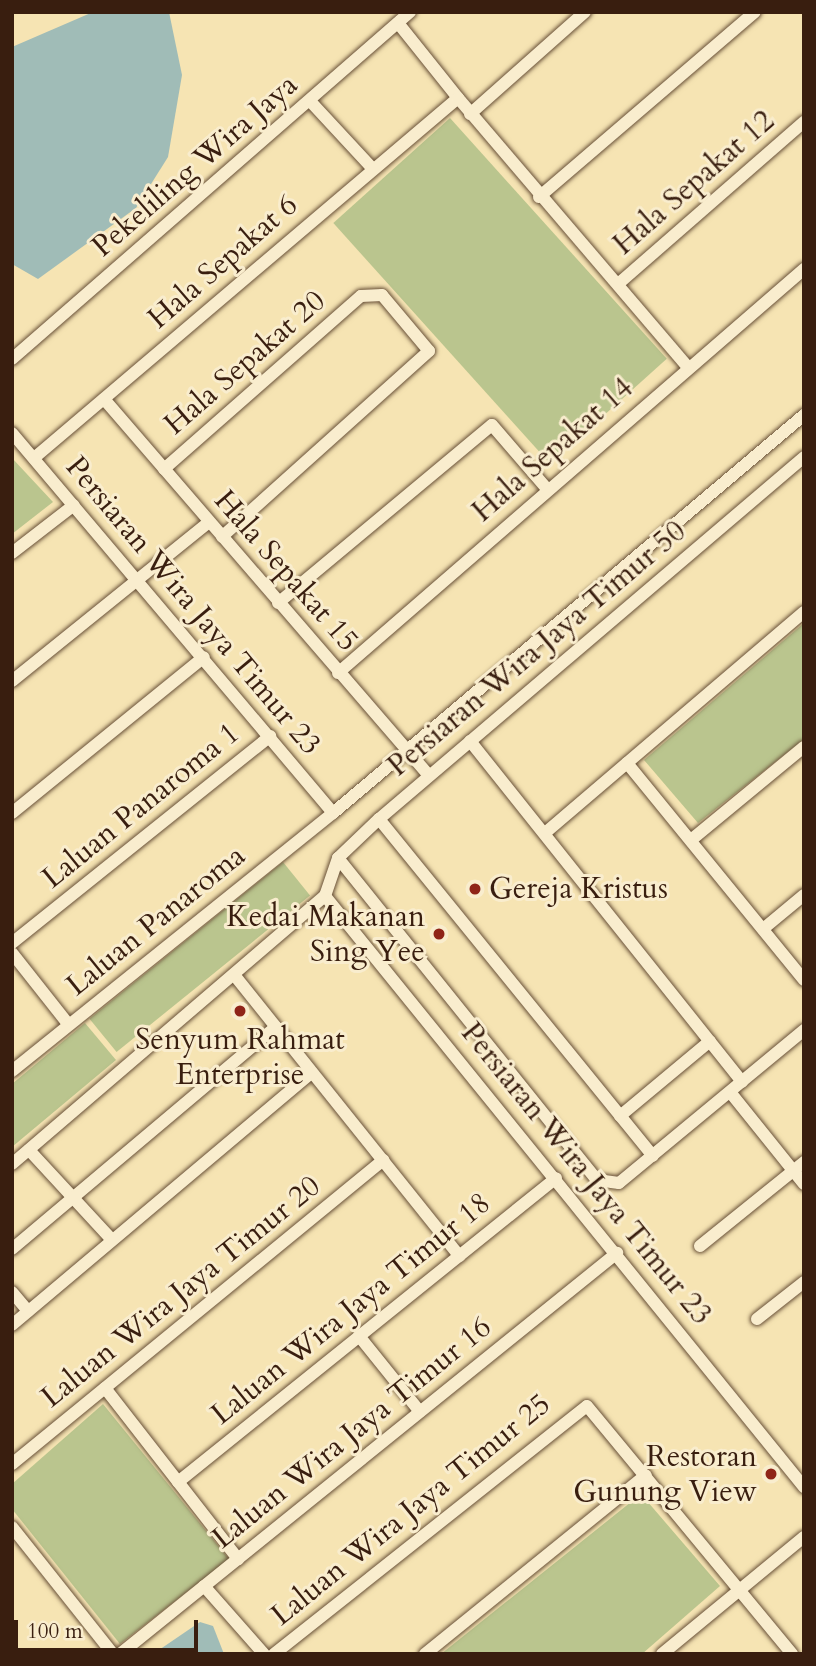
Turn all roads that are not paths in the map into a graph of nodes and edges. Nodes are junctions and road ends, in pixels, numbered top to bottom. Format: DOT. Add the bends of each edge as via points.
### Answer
graph roads {
  1 [pos="410,12"];
  2 [pos="585,12"];
  3 [pos="755,12"];
  4 [pos="398,23"];
  5 [pos="310,101"];
  6 [pos="452,101"];
  7 [pos="470,114"];
  8 [pos="804,122"];
  9 [pos="372,168"];
  10 [pos="540,197"];
  11 [pos="804,269"];
  12 [pos="618,284"];
  13 [pos="12,359"];
  14 [pos="689,368"];
  15 [pos="104,399"];
  16 [pos="804,415"];
  17 [pos="12,433"];
  18 [pos="804,457"];
  19 [pos="34,458"];
  20 [pos="164,469"];
  21 [pos="547,489"];
  22 [pos="74,505"];
  23 [pos="209,522"];
  24 [pos="222,537"];
  25 [pos="12,554"];
  26 [pos="138,579"];
  27 [pos="278,603"];
  28 [pos="804,612"];
  29 [pos="204,657"];
  30 [pos="338,673"];
  31 [pos="12,681"];
  32 [pos="270,736"];
  33 [pos="470,741"];
  34 [pos="804,747"];
  35 [pos="407,751"];
  36 [pos="627,763"];
  37 [pos="429,775"];
  38 [pos="12,813"];
  39 [pos="333,813"];
  40 [pos="379,818"];
  41 [pos="545,834"];
  42 [pos="691,840"];
  43 [pos="338,858"];
  44 [pos="804,895"];
  45 [pos="326,896"];
  46 [pos="763,929"];
  47 [pos="12,943"];
  48 [pos="12,953"];
  49 [pos="235,976"];
  50 [pos="804,980"];
  51 [pos="68,1024"];
  52 [pos="276,1027"];
  53 [pos="804,1030"];
  54 [pos="710,1041"];
  55 [pos="12,1071"];
  56 [pos="312,1072"];
  57 [pos="742,1082"];
  58 [pos="730,1092"];
  59 [pos="620,1116"];
  60 [pos="29,1150"];
  61 [pos="653,1156"];
  62 [pos="383,1160"];
  63 [pos="804,1162"];
  64 [pos="12,1164"];
  65 [pos="793,1171"];
  66 [pos="556,1178"];
  67 [pos="804,1184"];
  68 [pos="73,1198"];
  69 [pos="112,1240"];
  70 [pos="700,1246"];
  71 [pos="12,1250"];
  72 [pos="617,1253"];
  73 [pos="459,1256"];
  74 [pos="804,1282"];
  75 [pos="12,1292"];
  76 [pos="28,1311"];
  77 [pos="757,1319"];
  78 [pos="12,1325"];
  79 [pos="359,1336"];
  80 [pos="105,1388"];
  81 [pos="420,1412"];
  82 [pos="12,1464"];
  83 [pos="646,1475"];
  84 [pos="178,1482"];
  85 [pos="804,1487"];
  86 [pos="12,1527"];
  87 [pos="804,1536"];
  88 [pos="238,1559"];
  89 [pos="204,1586"];
  90 [pos="741,1590"];
  91 [pos="113,1654"];
  92 [pos="120,1654"];
  93 [pos="264,1654"];
  94 [pos="274,1654"];
  95 [pos="425,1654"];
  96 [pos="662,1654"];
  97 [pos="792,1654"];
  1 -- 4 [label="street, Pekeliling Wira Jaya"];
  2 -- 7 [label="street"];
  3 -- 10 [label="street"];
  4 -- 5 [label="street, Pekeliling Wira Jaya"];
  4 -- 6 [label="street"];
  5 -- 9 [label="street"];
  5 -- 13 [label="street, Pekeliling Wira Jaya"];
  6 -- 7 [label="street"];
  6 -- 9 [label="street, Hala Sepakat 6"];
  7 -- 10 [label="street"];
  8 -- 12 [label="street, Hala Sepakat 12"];
  9 -- 15 [label="street, Hala Sepakat 6"];
  10 -- 12 [label="street"];
  11 -- 14 [label="street, Hala Sepakat 14"];
  12 -- 14 [label="street"];
  14 -- 21 [label="street, Hala Sepakat 14"];
  15 -- 19 [label="street, Hala Sepakat 6"];
  15 -- 20 [label="street, Hala Sepakat 15"];
  16 -- 35 [label="street, Laluan Panaroma"];
  17 -- 19 [label="street, Persiaran Wira Jaya Timur 23"];
  18 -- 33 [label="street, Persiaran Wira Jaya Timur 50"];
  19 -- 22 [label="street, Persiaran Wira Jaya Timur 23"];
  20 -- 23 [label="street, Hala Sepakat 15"];
  20 -- 24 [label="street, Hala Sepakat 20" via="361,296 382,295 429,351"];
  21 -- 27 [label="street" via="492,425"];
  21 -- 30 [label="street, Hala Sepakat 14"];
  22 -- 25 [label="street"];
  22 -- 26 [label="street, Persiaran Wira Jaya Timur 23"];
  23 -- 24 [label="street, Hala Sepakat 15"];
  23 -- 26 [label="street"];
  24 -- 27 [label="street, Hala Sepakat 15"];
  26 -- 29 [label="street, Persiaran Wira Jaya Timur 23"];
  26 -- 31 [label="street"];
  27 -- 30 [label="street, Hala Sepakat 15"];
  28 -- 36 [label="street"];
  29 -- 32 [label="street, Persiaran Wira Jaya Timur 23"];
  29 -- 38 [label="street"];
  30 -- 35 [label="street, Hala Sepakat 15"];
  32 -- 39 [label="street, Persiaran Wira Jaya Timur 23"];
  32 -- 47 [label="street, Laluan Panaroma 1"];
  33 -- 37 [label="street, Persiaran Wira Jaya Timur 50"];
  33 -- 41 [label="street"];
  34 -- 42 [label="street"];
  35 -- 37 [label="street, Hala Sepakat 15"];
  35 -- 39 [label="street, Laluan Panaroma"];
  36 -- 41 [label="street"];
  36 -- 42 [label="street"];
  37 -- 40 [label="street, Persiaran Wira Jaya Timur 50"];
  39 -- 51 [label="street, Laluan Panaroma"];
  40 -- 43 [label="street, Persiaran Wira Jaya Timur 50"];
  40 -- 59 [label="street"];
  41 -- 54 [label="street"];
  42 -- 46 [label="street"];
  43 -- 45 [label="street, Persiaran Wira Jaya Timur 50"];
  43 -- 61 [label="street" via="589,1172 619,1183"];
  44 -- 46 [label="street"];
  45 -- 49 [label="street"];
  45 -- 66 [label="street, Persiaran Wira Jaya Timur 23"];
  46 -- 50 [label="street"];
  48 -- 51 [label="street"];
  49 -- 52 [label="street"];
  49 -- 60 [label="street"];
  51 -- 55 [label="street, Laluan Panaroma"];
  52 -- 56 [label="street"];
  52 -- 68 [label="street"];
  53 -- 57 [label="street"];
  54 -- 57 [label="street"];
  54 -- 59 [label="street"];
  56 -- 62 [label="street"];
  56 -- 69 [label="street"];
  57 -- 58 [label="street"];
  58 -- 61 [label="street"];
  58 -- 65 [label="street"];
  59 -- 61 [label="street"];
  60 -- 64 [label="street"];
  60 -- 68 [label="street"];
  62 -- 73 [label="street"];
  62 -- 80 [label="street, Laluan Wira Jaya Timur 20"];
  63 -- 65 [label="street"];
  65 -- 67 [label="street"];
  65 -- 70 [label="street"];
  66 -- 72 [label="street, Persiaran Wira Jaya Timur 23"];
  66 -- 73 [label="street, Laluan Wira Jaya Timur 18"];
  68 -- 69 [label="street"];
  68 -- 71 [label="street"];
  69 -- 76 [label="street"];
  72 -- 81 [label="street, Laluan Wira Jaya Timur 16"];
  72 -- 85 [label="street, Persiaran Wira Jaya Timur 23"];
  73 -- 79 [label="street, Laluan Wira Jaya Timur 18"];
  74 -- 77 [label="street"];
  75 -- 76 [label="street"];
  76 -- 78 [label="street"];
  79 -- 81 [label="street"];
  79 -- 84 [label="street, Laluan Wira Jaya Timur 18"];
  80 -- 82 [label="street, Laluan Wira Jaya Timur 20"];
  80 -- 84 [label="street"];
  81 -- 88 [label="street, Laluan Wira Jaya Timur 16"];
  83 -- 90 [label="street"];
  83 -- 94 [label="street, Laluan Wira Jaya Timur 25" via="593,1408 581,1406"];
  83 -- 95 [label="street"];
  84 -- 88 [label="street"];
  86 -- 91 [label="street"];
  87 -- 90 [label="street"];
  88 -- 89 [label="street, Laluan Wira Jaya Timur 16"];
  89 -- 92 [label="street, Laluan Wira Jaya Timur 16"];
  89 -- 93 [label="street"];
  90 -- 96 [label="street"];
  90 -- 97 [label="street"];
}
